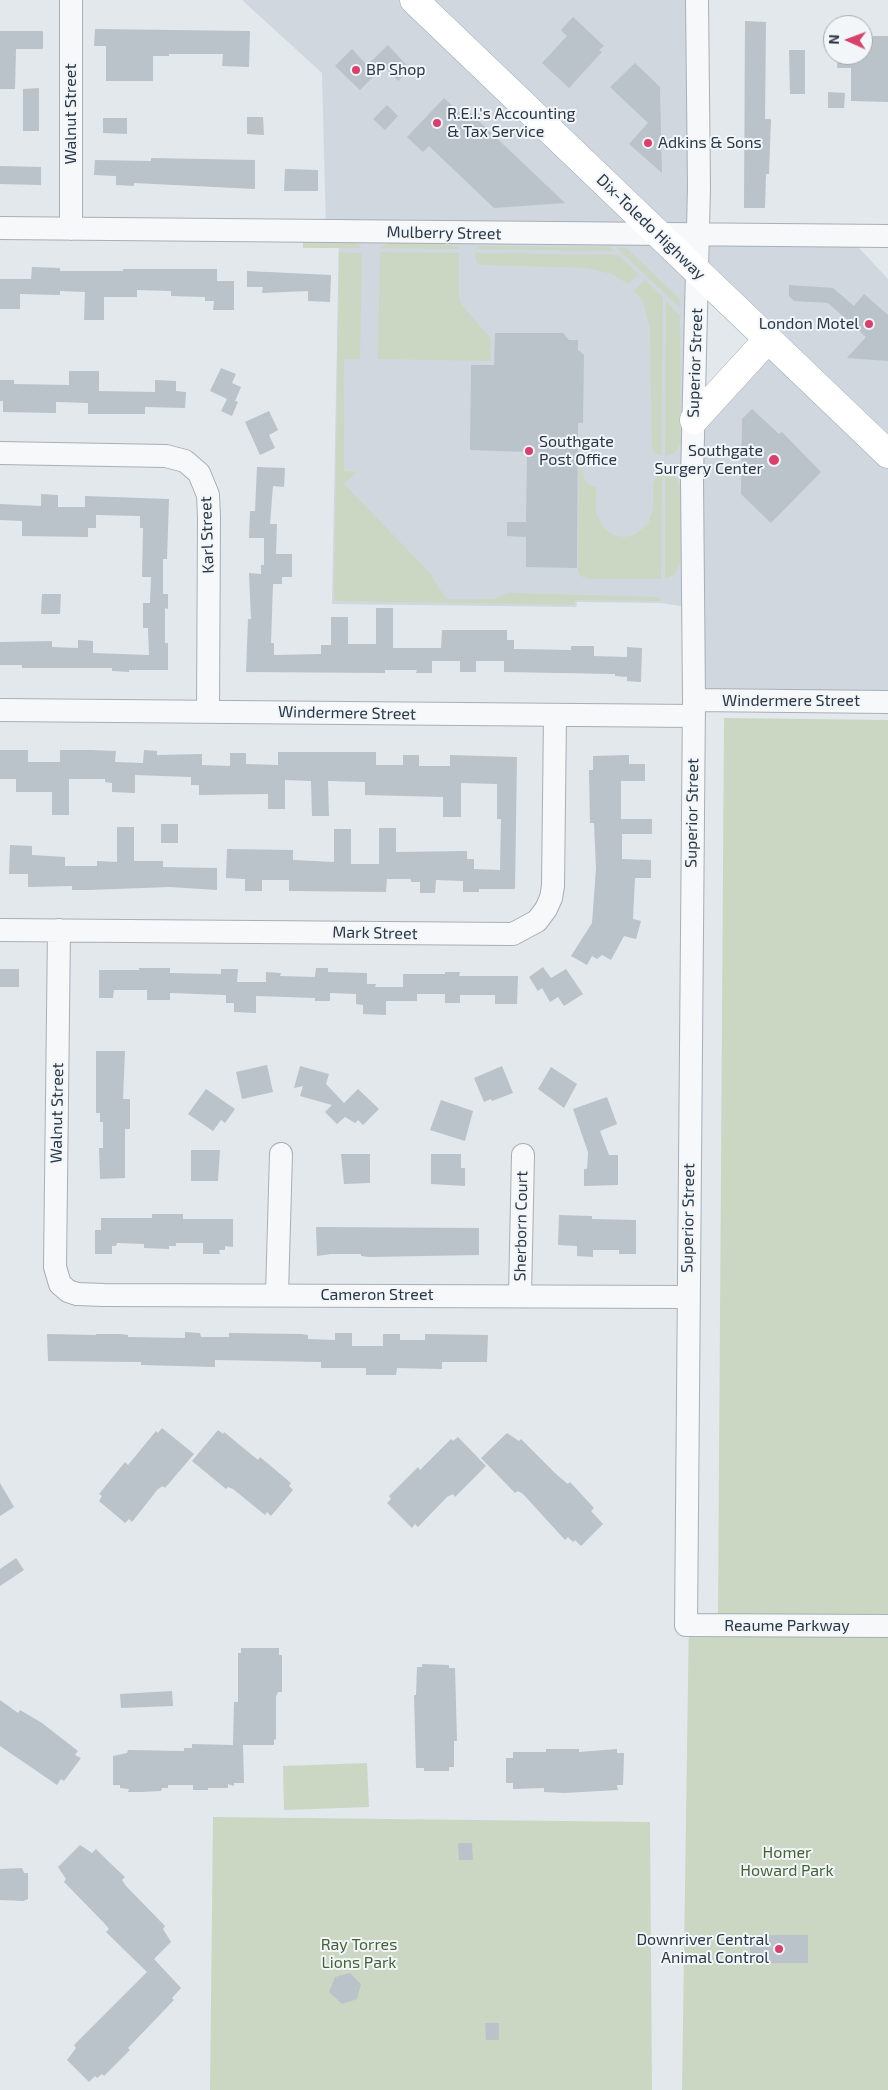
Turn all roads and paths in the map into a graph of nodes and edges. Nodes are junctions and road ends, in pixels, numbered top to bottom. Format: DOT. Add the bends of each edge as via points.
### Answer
graph roads {
  1 [pos="71,0"];
  2 [pos="414,0"];
  3 [pos="697,0"];
  4 [pos="0,228"];
  5 [pos="71,228"];
  6 [pos="660,235"];
  7 [pos="698,235"];
  8 [pos="888,236"];
  9 [pos="698,271"];
  10 [pos="768,339"];
  11 [pos="694,420"];
  12 [pos="0,453"];
  13 [pos="888,454"];
  14 [pos="888,702"];
  15 [pos="694,708"];
  16 [pos="0,710"];
  17 [pos="208,712"];
  18 [pos="555,715"];
  19 [pos="0,930"];
  20 [pos="59,930"];
  21 [pos="280,1154"];
  22 [pos="523,1156"];
  23 [pos="68,1291"];
  24 [pos="277,1294"];
  25 [pos="520,1296"];
  26 [pos="688,1297"];
  27 [pos="686,1626"];
  28 [pos="888,1626"];
  1 -- 5 [label="street, Walnut Street"];
  2 -- 6 [label="main road, Dix-Toledo Highway"];
  3 -- 7 [label="street, Superior Street"];
  4 -- 5 [label="street, Mulberry Street"];
  5 -- 6 [label="street, Mulberry Street"];
  6 -- 7 [label="street, Mulberry Street"];
  6 -- 9 [label="main road, Dix-Toledo Highway"];
  7 -- 8 [label="street, Mulberry Street"];
  7 -- 9 [label="street, Superior Street"];
  9 -- 10 [label="main road, Dix-Toledo Highway"];
  9 -- 11 [label="street, Superior Street"];
  10 -- 11 [label="main road"];
  10 -- 13 [label="main road, Dix-Toledo Highway"];
  11 -- 15 [label="street, Superior Street"];
  12 -- 17 [label="street, Karl Street" via="166,456 185,461 198,473 208,495 209,517"];
  14 -- 15 [label="street, Windermere Street"];
  15 -- 18 [label="street, Windermere Street"];
  15 -- 26 [label="street, Superior Street"];
  16 -- 17 [label="street, Windermere Street"];
  17 -- 18 [label="street, Windermere Street"];
  18 -- 20 [label="street, Mark Street" via="551,898 537,921 513,934"];
  19 -- 20 [label="street, Mark Street"];
  20 -- 23 [label="street, Walnut Street" via="54,1267 60,1284"];
  21 -- 24 [label="street"];
  22 -- 25 [label="street, Sherborn Court"];
  23 -- 24 [label="street, Cameron Street" via="104,1295"];
  24 -- 25 [label="street, Cameron Street"];
  25 -- 26 [label="street, Cameron Street"];
  26 -- 27 [label="street, Superior Street"];
  27 -- 28 [label="street, Reaume Parkway"];
}
